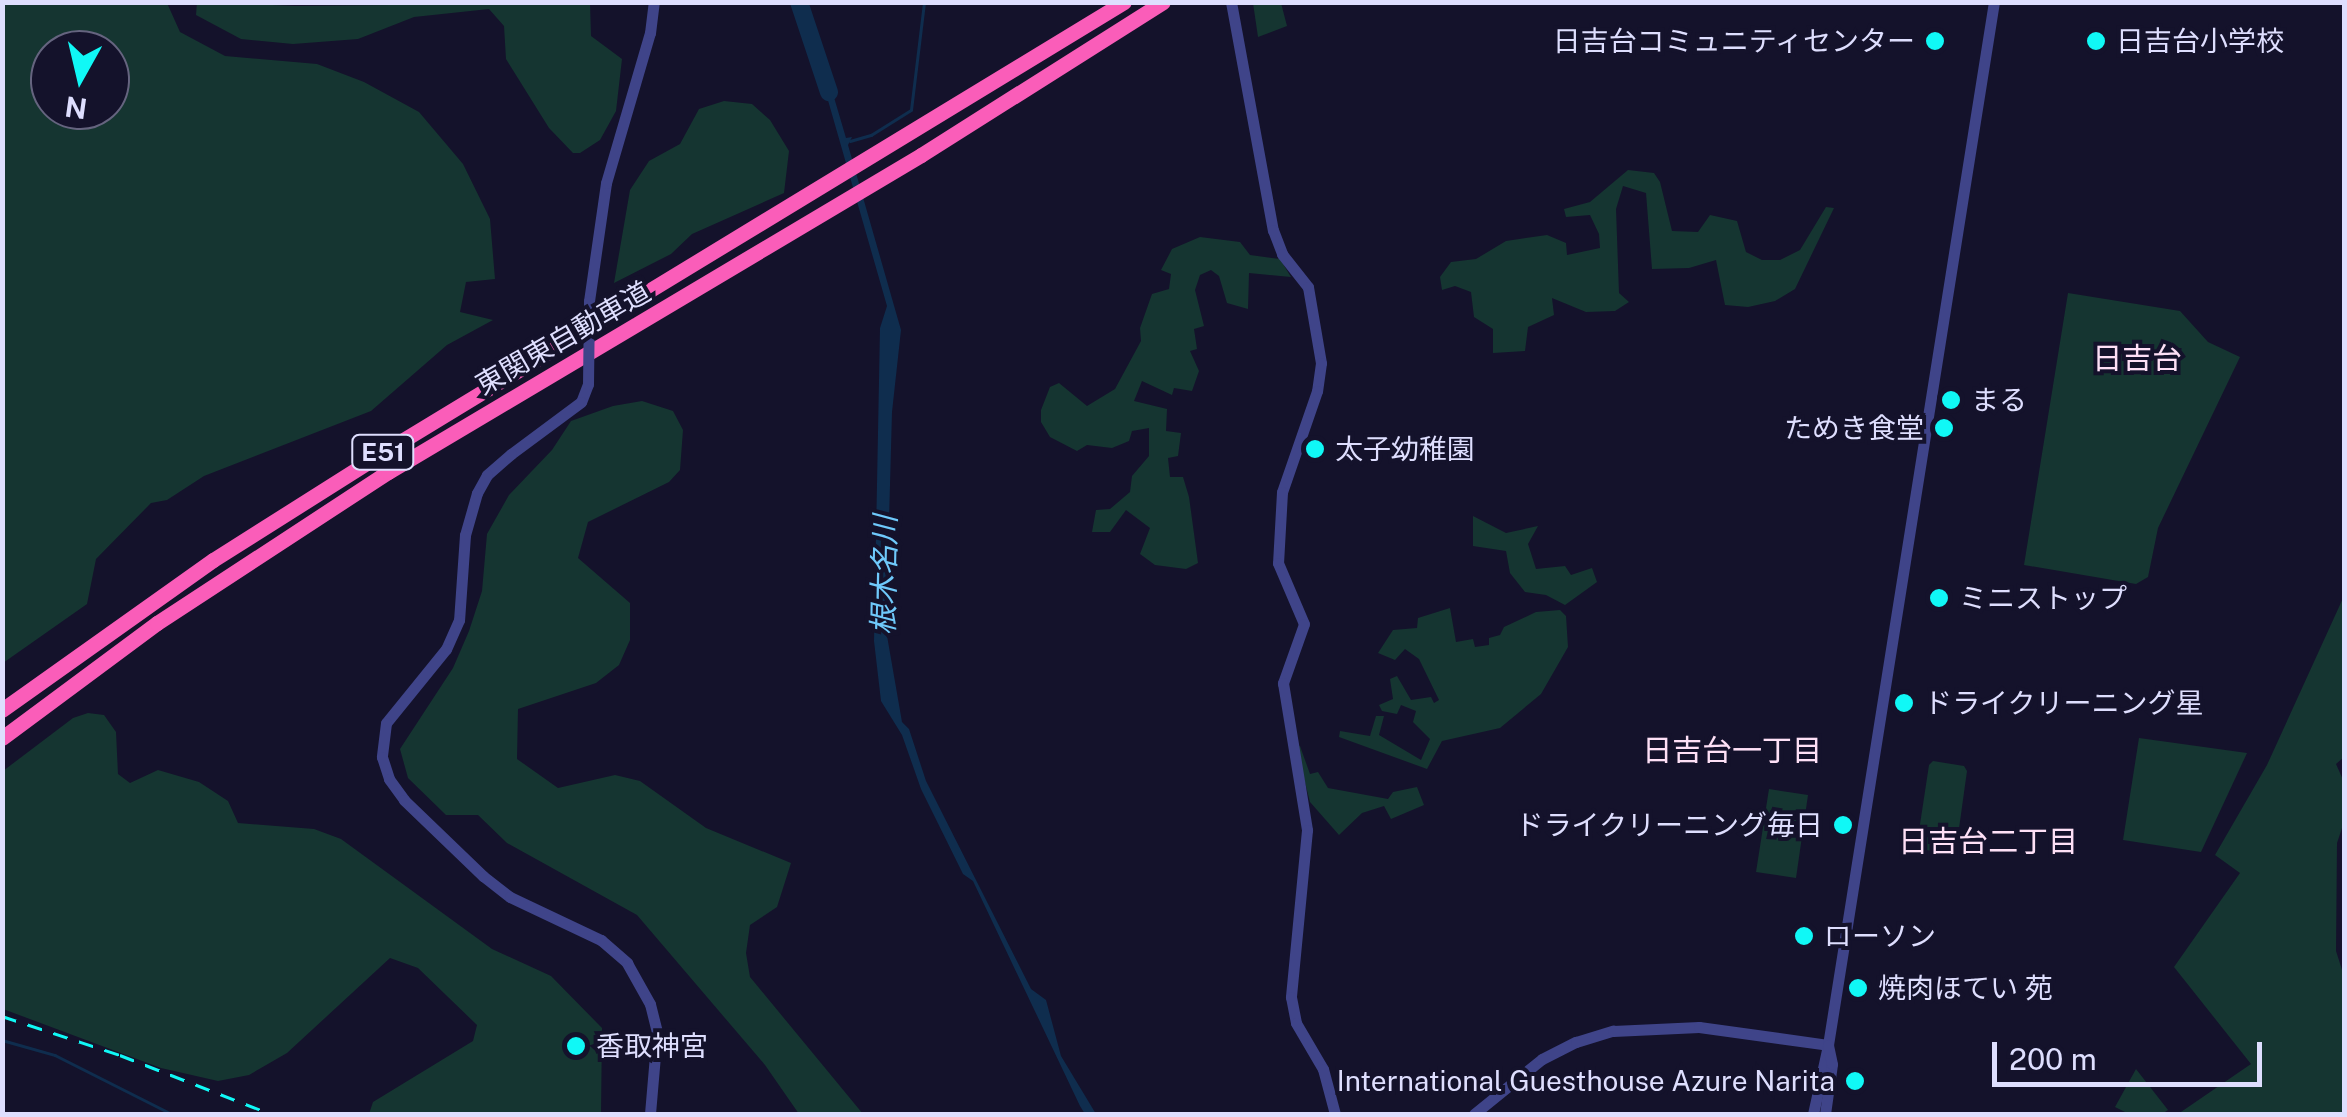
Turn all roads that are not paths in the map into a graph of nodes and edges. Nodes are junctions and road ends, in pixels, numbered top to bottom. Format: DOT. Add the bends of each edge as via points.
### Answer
graph roads {
  1 [pos="654,2"];
  2 [pos="1124,2"];
  3 [pos="1162,2"];
  4 [pos="1231,2"];
  5 [pos="1994,2"];
  6 [pos="2,710"];
  7 [pos="2,738"];
  8 [pos="1828,1046"];
  9 [pos="650,1114"];
  10 [pos="1335,1114"];
  11 [pos="1474,1114"];
  12 [pos="1812,1114"];
  13 [pos="1825,1114"];
  1 -- 9 [label="street, bridge" via="606,183 582,402 487,475 465,535 459,620 446,649 386,722 382,757 404,800 483,876 510,897 601,940 627,963 657,1032"];
  2 -- 6 [label="highway, 東関東自動車道 / E51" via="230,549"];
  3 -- 7 [label="highway, 東関東自動車道 / E51" via="775,244 388,472 156,623"];
  4 -- 10 [label="street" via="1273,230 1308,287 1321,363 1282,492 1278,564 1304,624 1283,683 1308,830 1290,998 1296,1023 1323,1069"];
  5 -- 8 [label="street"];
  8 -- 11 [label="street" via="1699,1027 1613,1031 1542,1060"];
  8 -- 12 [label="street"];
  8 -- 13 [label="street"];
}
